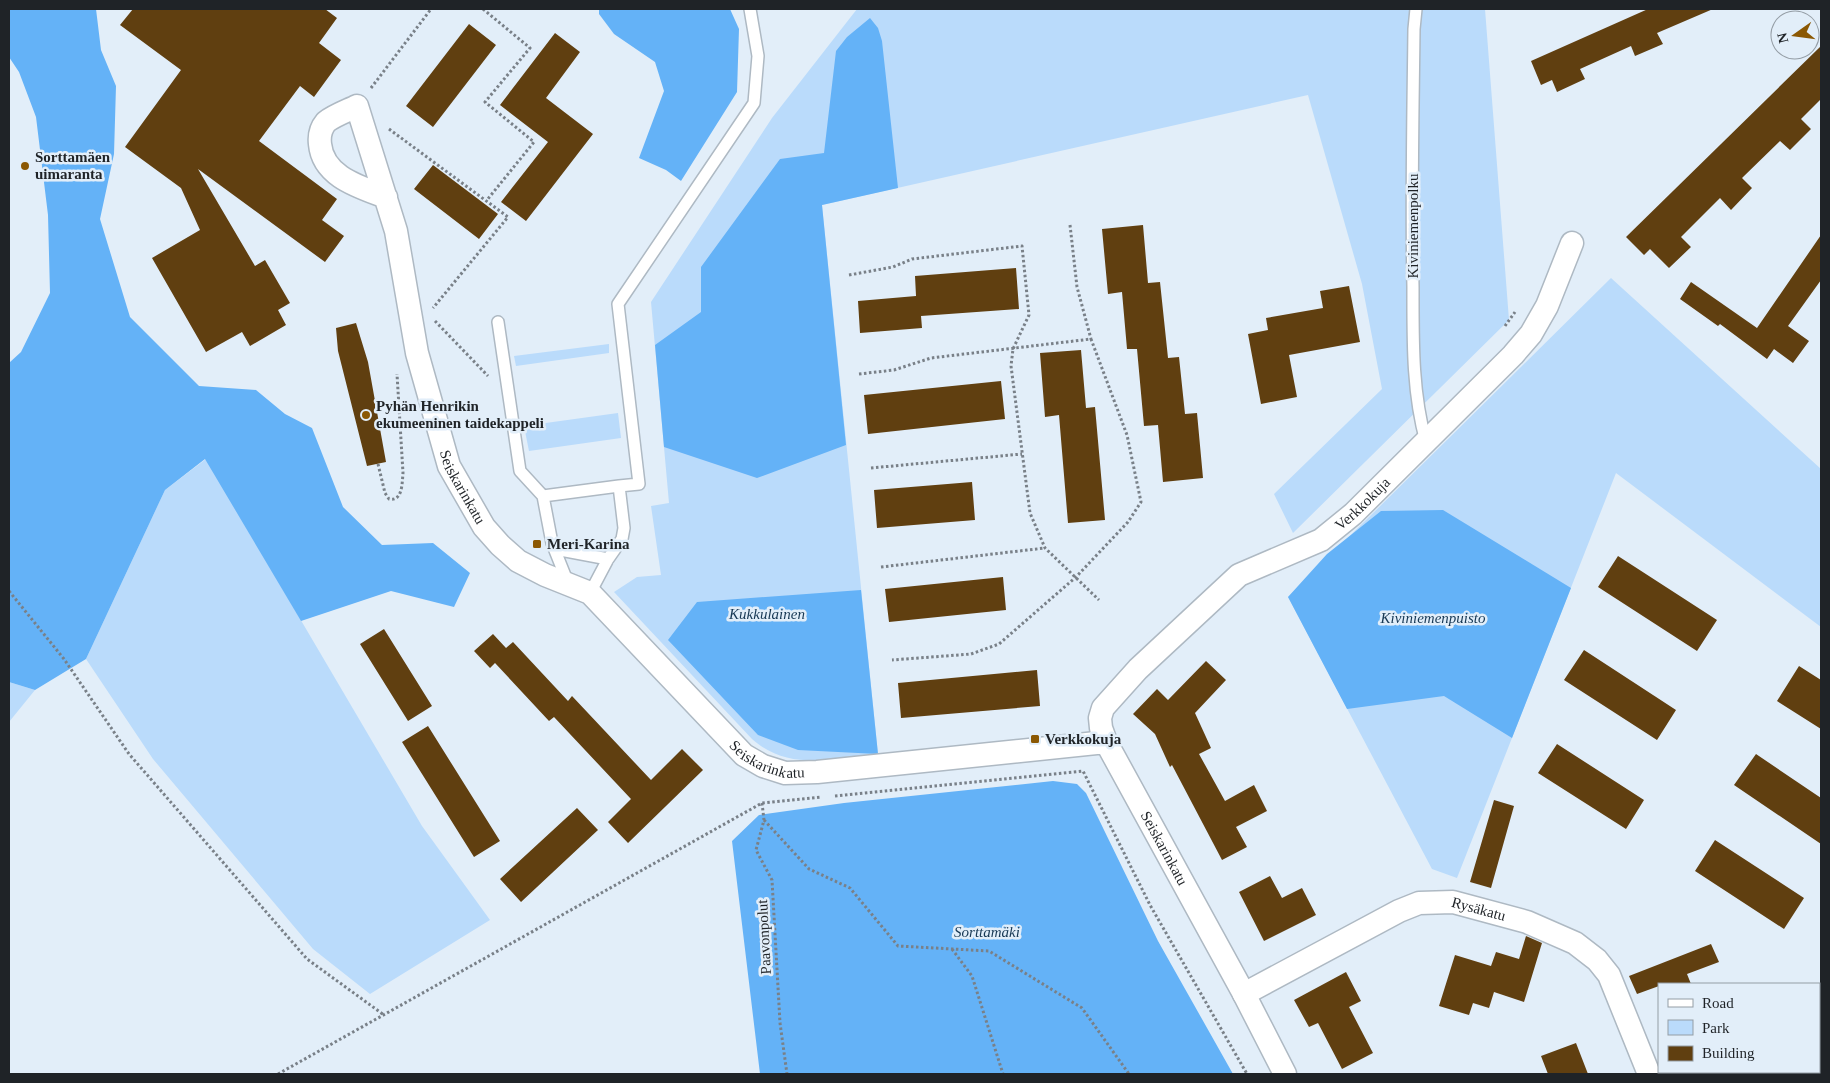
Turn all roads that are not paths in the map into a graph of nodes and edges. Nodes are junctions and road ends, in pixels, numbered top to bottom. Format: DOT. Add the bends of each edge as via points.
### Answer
graph roads {
  1 [pos="750,9"];
  2 [pos="1416,9"];
  3 [pos="386,197"];
  4 [pos="1572,243"];
  5 [pos="498,322"];
  6 [pos="1426,442"];
  7 [pos="619,486"];
  8 [pos="543,496"];
  9 [pos="555,549"];
  10 [pos="608,559"];
  11 [pos="568,583"];
  12 [pos="590,592"];
  13 [pos="1106,742"];
  14 [pos="1244,994"];
  15 [pos="1285,1074"];
  16 [pos="1649,1074"];
  1 -- 7 [label="lane" via="758,56 754,103 618,304 639,484"];
  2 -- 6 [label="lane, Kiviniemenpolku" via="1413,325 1419,419"];
  3 -- 3 [label="street, Seiskarinkatu" via="357,106 327,122 319,135 320,150 330,168 348,182"];
  3 -- 11 [label="street, Seiskarinkatu" via="396,231 417,353 449,466 484,527 500,545 518,561"];
  4 -- 6 [label="street, Verkkokuja" via="1532,334"];
  5 -- 8 [label="lane" via="520,471"];
  6 -- 13 [label="street, Verkkokuja" via="1353,514 1320,540 1239,574 1166,642 1103,708 1100,718"];
  7 -- 8 [label="lane"];
  7 -- 10 [label="lane" via="624,528 622,539"];
  8 -- 9 [label="lane"];
  9 -- 10 [label="lane"];
  9 -- 11 [label="lane"];
  10 -- 12 [label="lane"];
  11 -- 12 [label="street, Seiskarinkatu"];
  12 -- 13 [label="street, Seiskarinkatu" via="744,755 785,773"];
  13 -- 14 [label="street, Seiskarinkatu"];
  14 -- 15 [label="street, Seiskarinkatu"];
  14 -- 16 [label="street, Rysäkatu" via="1399,911 1420,903 1452,902 1528,922 1575,943 1597,960 1608,975"];
}
